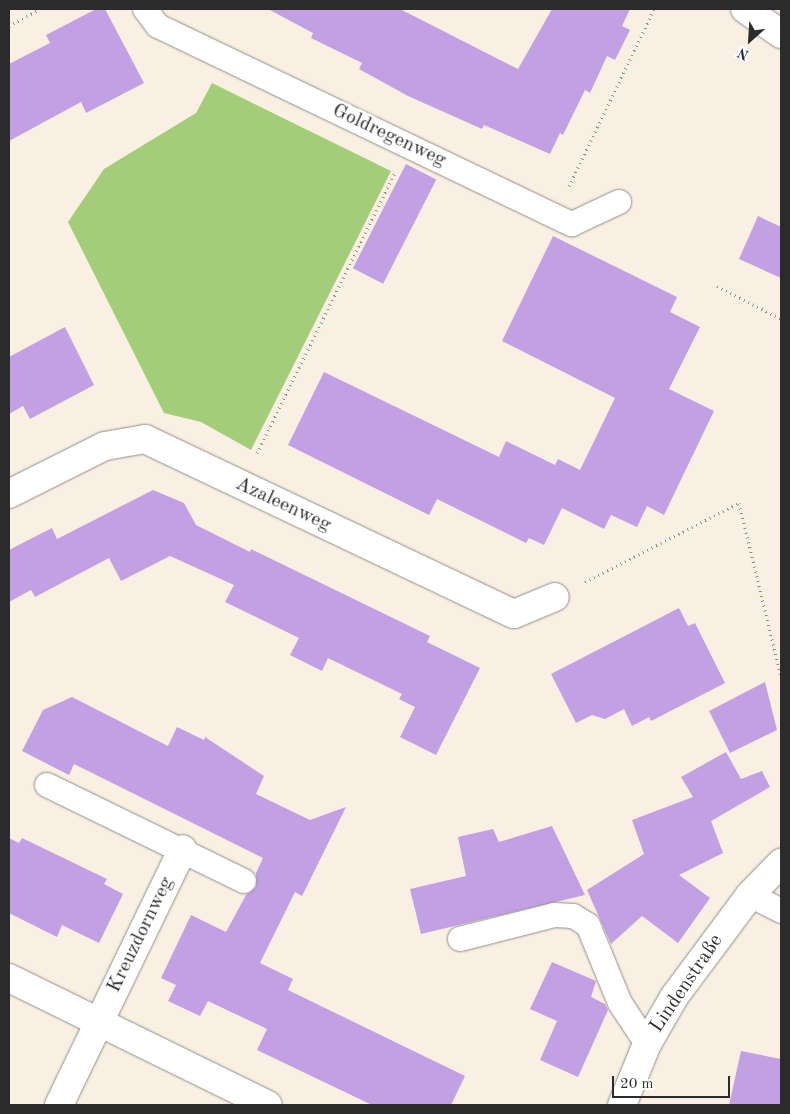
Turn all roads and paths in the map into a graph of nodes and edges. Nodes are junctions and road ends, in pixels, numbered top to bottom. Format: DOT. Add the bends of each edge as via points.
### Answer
graph roads {
  1 [pos="40,9"];
  2 [pos="654,9"];
  3 [pos="745,9"];
  4 [pos="157,15"];
  5 [pos="9,26"];
  6 [pos="781,34"];
  7 [pos="408,145"];
  8 [pos="619,202"];
  9 [pos="555,216"];
  10 [pos="717,286"];
  11 [pos="781,319"];
  12 [pos="241,485"];
  13 [pos="9,494"];
  14 [pos="555,597"];
  15 [pos="781,676"];
  16 [pos="47,785"];
  17 [pos="183,850"];
  18 [pos="781,863"];
  19 [pos="244,881"];
  20 [pos="750,895"];
  21 [pos="781,911"];
  22 [pos="460,939"];
  23 [pos="9,978"];
  24 [pos="100,1021"];
  25 [pos="647,1044"];
  26 [pos="256,1103"];
  27 [pos="59,1105"];
  28 [pos="622,1105"];
  1 -- 5 [label="path"];
  2 -- 9 [label="path"];
  3 -- 6 [label="street"];
  4 -- 7 [label="lane, Goldregenweg"];
  7 -- 9 [label="lane, Goldregenweg"];
  7 -- 12 [label="path"];
  8 -- 9 [label="lane, Goldregenweg" via="572,224"];
  10 -- 11 [label="path"];
  12 -- 13 [label="street, Azaleenweg" via="145,440 105,446"];
  12 -- 14 [label="street, Azaleenweg" via="514,614"];
  14 -- 15 [label="path" via="739,503"];
  16 -- 17 [label="lane"];
  17 -- 19 [label="lane"];
  17 -- 24 [label="street, Kreuzdornweg"];
  18 -- 20 [label="street, Lindenstraße"];
  20 -- 21 [label="lane"];
  20 -- 25 [label="street, Lindenstraße" via="674,997"];
  22 -- 25 [label="lane" via="554,916 573,916 588,925 620,1003"];
  23 -- 24 [label="street"];
  24 -- 26 [label="street"];
  24 -- 27 [label="street, Kreuzdornweg"];
  25 -- 28 [label="street, Lindenstraße"];
}
